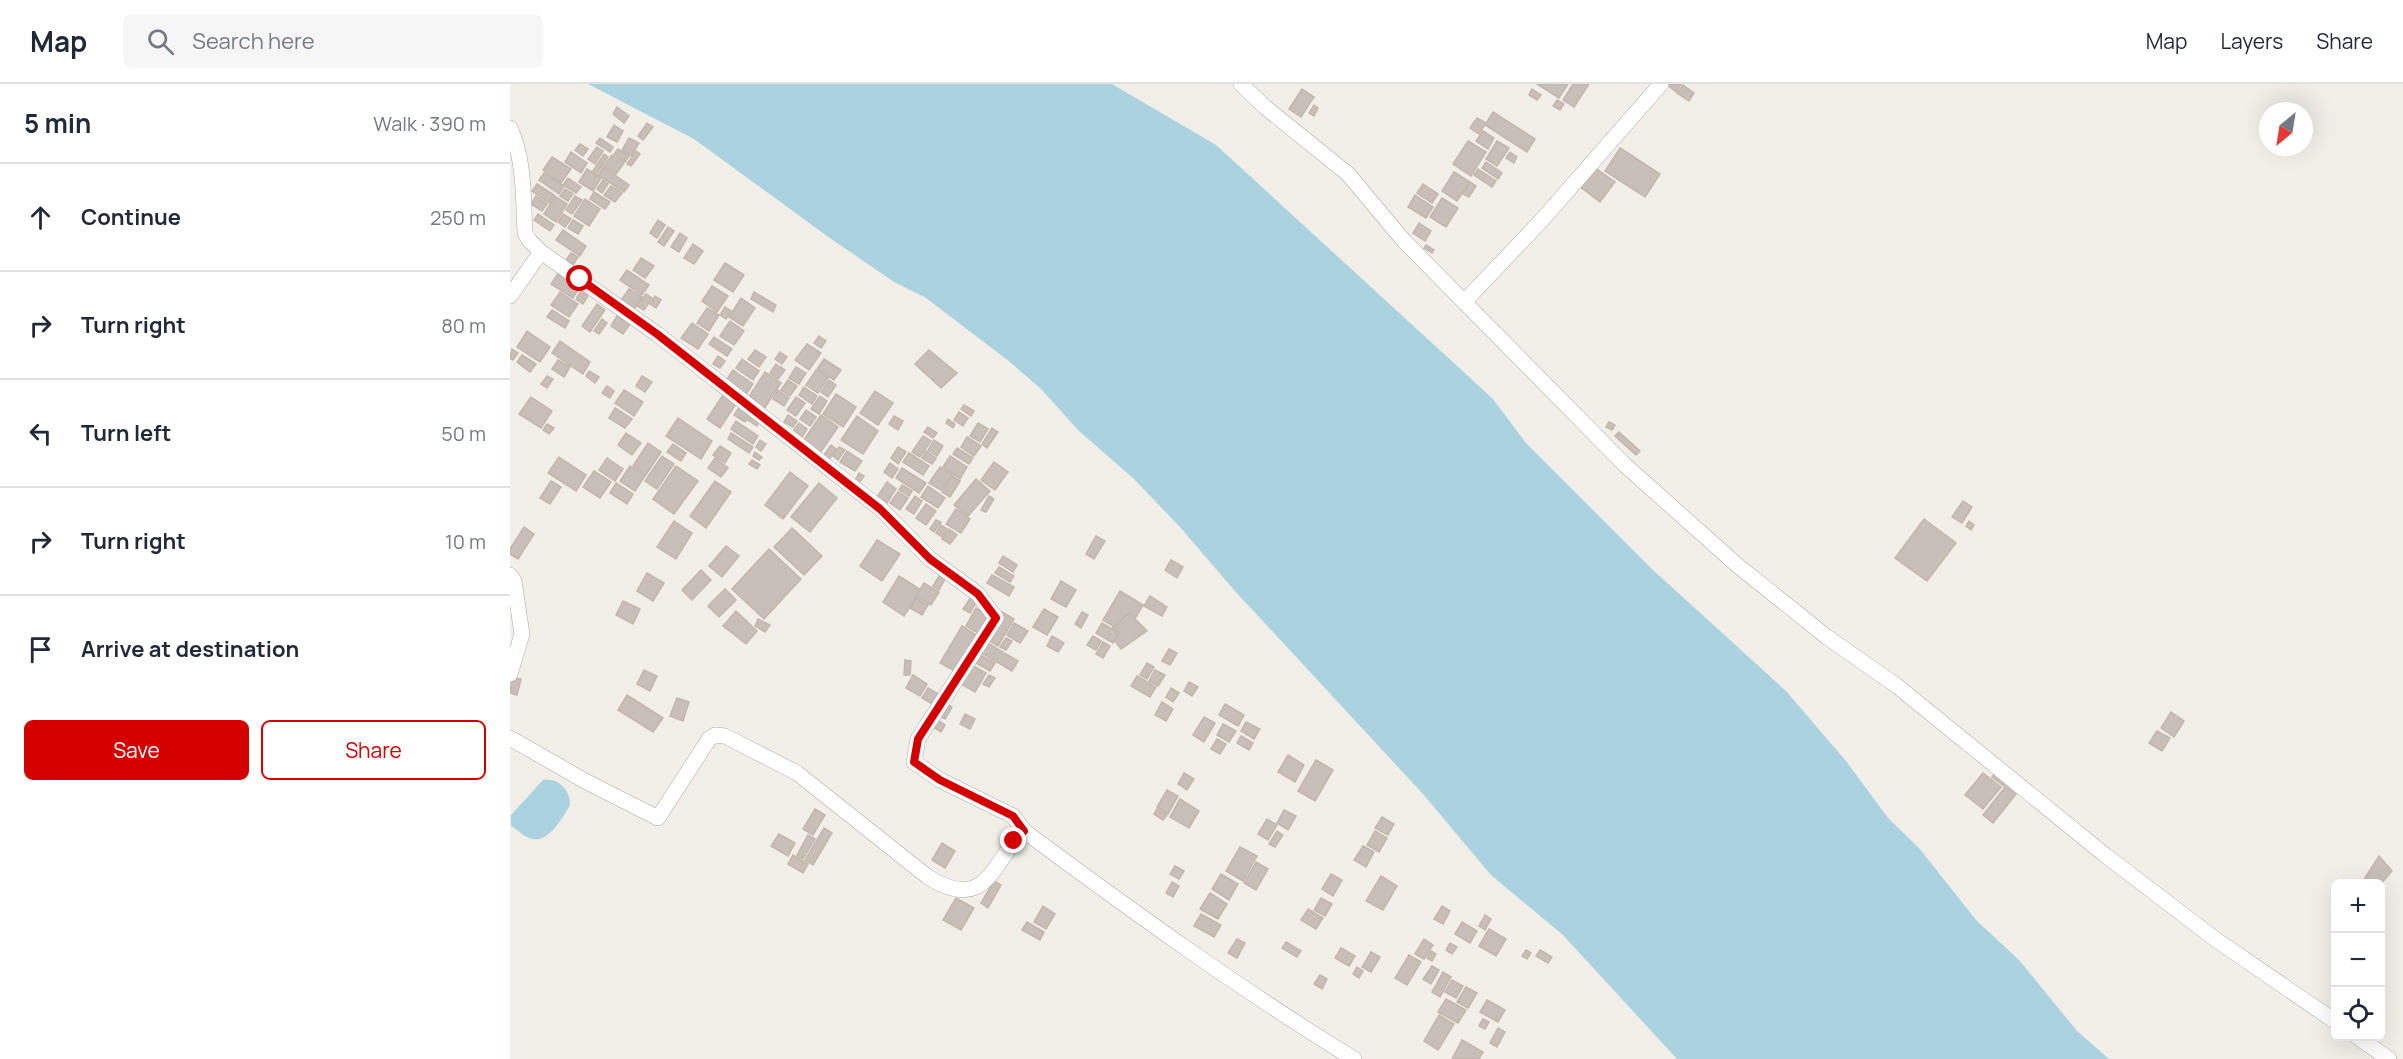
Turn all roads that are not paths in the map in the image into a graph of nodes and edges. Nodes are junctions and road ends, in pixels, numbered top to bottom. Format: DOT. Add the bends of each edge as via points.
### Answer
graph roads {
  1 [pos="1241,84"];
  2 [pos="1661,84"];
  3 [pos="510,128"];
  4 [pos="542,252"];
  5 [pos="510,296"];
  6 [pos="1464,302"];
  7 [pos="510,574"];
  8 [pos="510,674"];
  9 [pos="510,738"];
  10 [pos="1024,831"];
  11 [pos="2331,1019"];
  12 [pos="2363,1041"];
  13 [pos="1354,1059"];
  14 [pos="2389,1059"];
  1 -- 6 [label="street" via="1348,174 1404,241"];
  2 -- 6 [label="street" via="1542,221"];
  3 -- 4 [label="street" via="520,154 525,232"];
  4 -- 5 [label="street"];
  4 -- 10 [label="street" via="789,436 880,509 930,559 988,604 996,618 918,739 914,762 940,780 1013,816"];
  6 -- 11 [label="street" via="1626,466 1737,565 1827,637 1897,686 2215,939"];
  7 -- 8 [label="street" via="522,634"];
  9 -- 10 [label="street" via="658,818 709,739 725,735 797,773 928,877 952,887 982,885"];
  10 -- 13 [label="street" via="1154,928"];
  12 -- 14 [label="street"];
}
